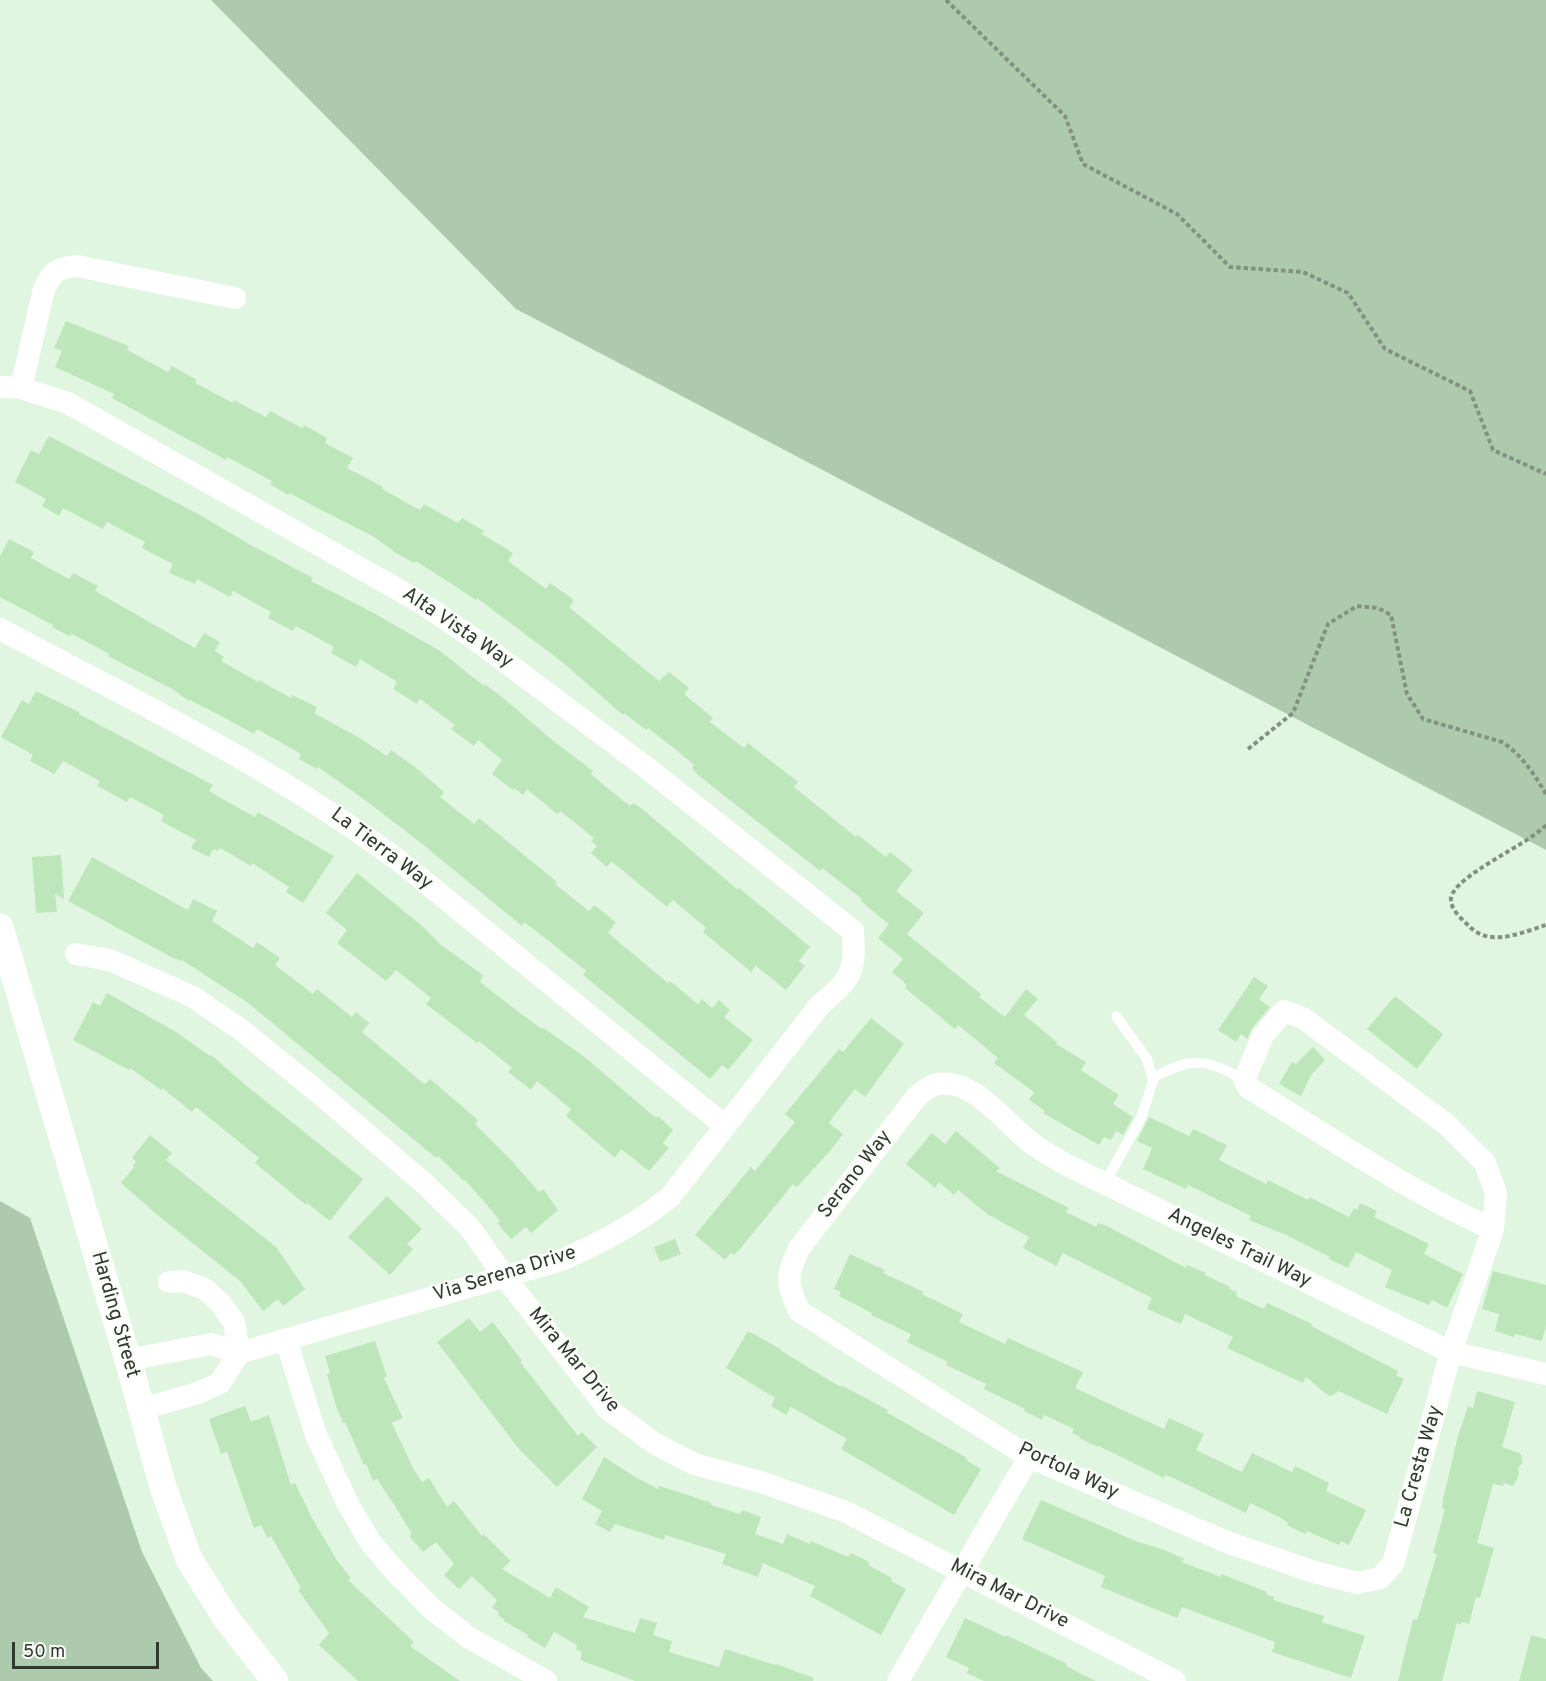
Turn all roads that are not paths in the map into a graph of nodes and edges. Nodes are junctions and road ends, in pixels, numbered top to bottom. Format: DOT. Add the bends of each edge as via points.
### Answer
graph roads {
  1 [pos="235,298"];
  2 [pos="11,387"];
  3 [pos="0,629"];
  4 [pos="0,927"];
  5 [pos="855,953"];
  6 [pos="76,954"];
  7 [pos="1116,1016"];
  8 [pos="1152,1078"];
  9 [pos="1244,1080"];
  10 [pos="951,1085"];
  11 [pos="725,1126"];
  12 [pos="1105,1183"];
  13 [pos="1494,1229"];
  14 [pos="504,1276"];
  15 [pos="169,1282"];
  16 [pos="790,1292"];
  17 [pos="286,1340"];
  18 [pos="1451,1352"];
  19 [pos="239,1353"];
  20 [pos="128,1360"];
  21 [pos="1546,1374"];
  22 [pos="141,1409"];
  23 [pos="1029,1457"];
  24 [pos="963,1570"];
  25 [pos="1380,1578"];
  26 [pos="275,1681"];
  27 [pos="546,1681"];
  28 [pos="898,1681"];
  29 [pos="1175,1681"];
  1 -- 2 [label="street" via="77,266 61,268 44,289"];
  2 -- 5 [label="street, Alta Vista Way" via="68,403 420,602 642,764 838,917 853,931"];
  3 -- 11 [label="street, La Tierra Way" via="258,767 352,825"];
  4 -- 20 [label="street, Harding Street"];
  5 -- 11 [label="street, Via Serena Drive" via="852,972 819,1006"];
  6 -- 14 [label="street, Mira Mar Drive" via="110,960 193,997 240,1029 426,1185 470,1228"];
  7 -- 8 [label="lane" via="1147,1059"];
  8 -- 9 [label="lane" via="1188,1063 1206,1063"];
  8 -- 12 [label="lane" via="1141,1118"];
  9 -- 13 [label="street" via="1249,1089 1425,1195"];
  9 -- 13 [label="street, La Cresta Way" via="1263,1036 1284,1011 1303,1018 1446,1125 1485,1163 1496,1193"];
  10 -- 12 [label="street, Angeles Trail Way" via="981,1098 1046,1153"];
  10 -- 16 [label="street, Serano Way" via="934,1085 918,1095 800,1247 789,1270"];
  11 -- 14 [label="street, Via Serena Drive" via="670,1197 642,1219 562,1260"];
  12 -- 18 [label="street, Angeles Trail Way"];
  13 -- 18 [label="street, La Cresta Way"];
  14 -- 17 [label="street, Via Serena Drive"];
  14 -- 24 [label="street, Mira Mar Drive" via="608,1409 654,1443 694,1464 761,1482 846,1512"];
  15 -- 19 [label="street" via="183,1281 205,1289 221,1304 234,1322"];
  16 -- 23 [label="street, Portola Way" via="799,1311"];
  17 -- 19 [label="street, Via Serena Drive"];
  17 -- 27 [label="street" via="316,1435 371,1543 430,1607 468,1637"];
  18 -- 21 [label="street, Angeles Trail Way"];
  18 -- 25 [label="street, La Cresta Way" via="1393,1564"];
  19 -- 20 [label="street" via="211,1344"];
  19 -- 22 [label="street" via="220,1383"];
  20 -- 22 [label="street, Harding Street"];
  22 -- 26 [label="street, Harding Street" via="189,1559 226,1618"];
  23 -- 24 [label="street"];
  23 -- 25 [label="street, Portola Way" via="1227,1542 1314,1572 1357,1583"];
  24 -- 28 [label="street"];
  24 -- 29 [label="street, Mira Mar Drive"];
}
